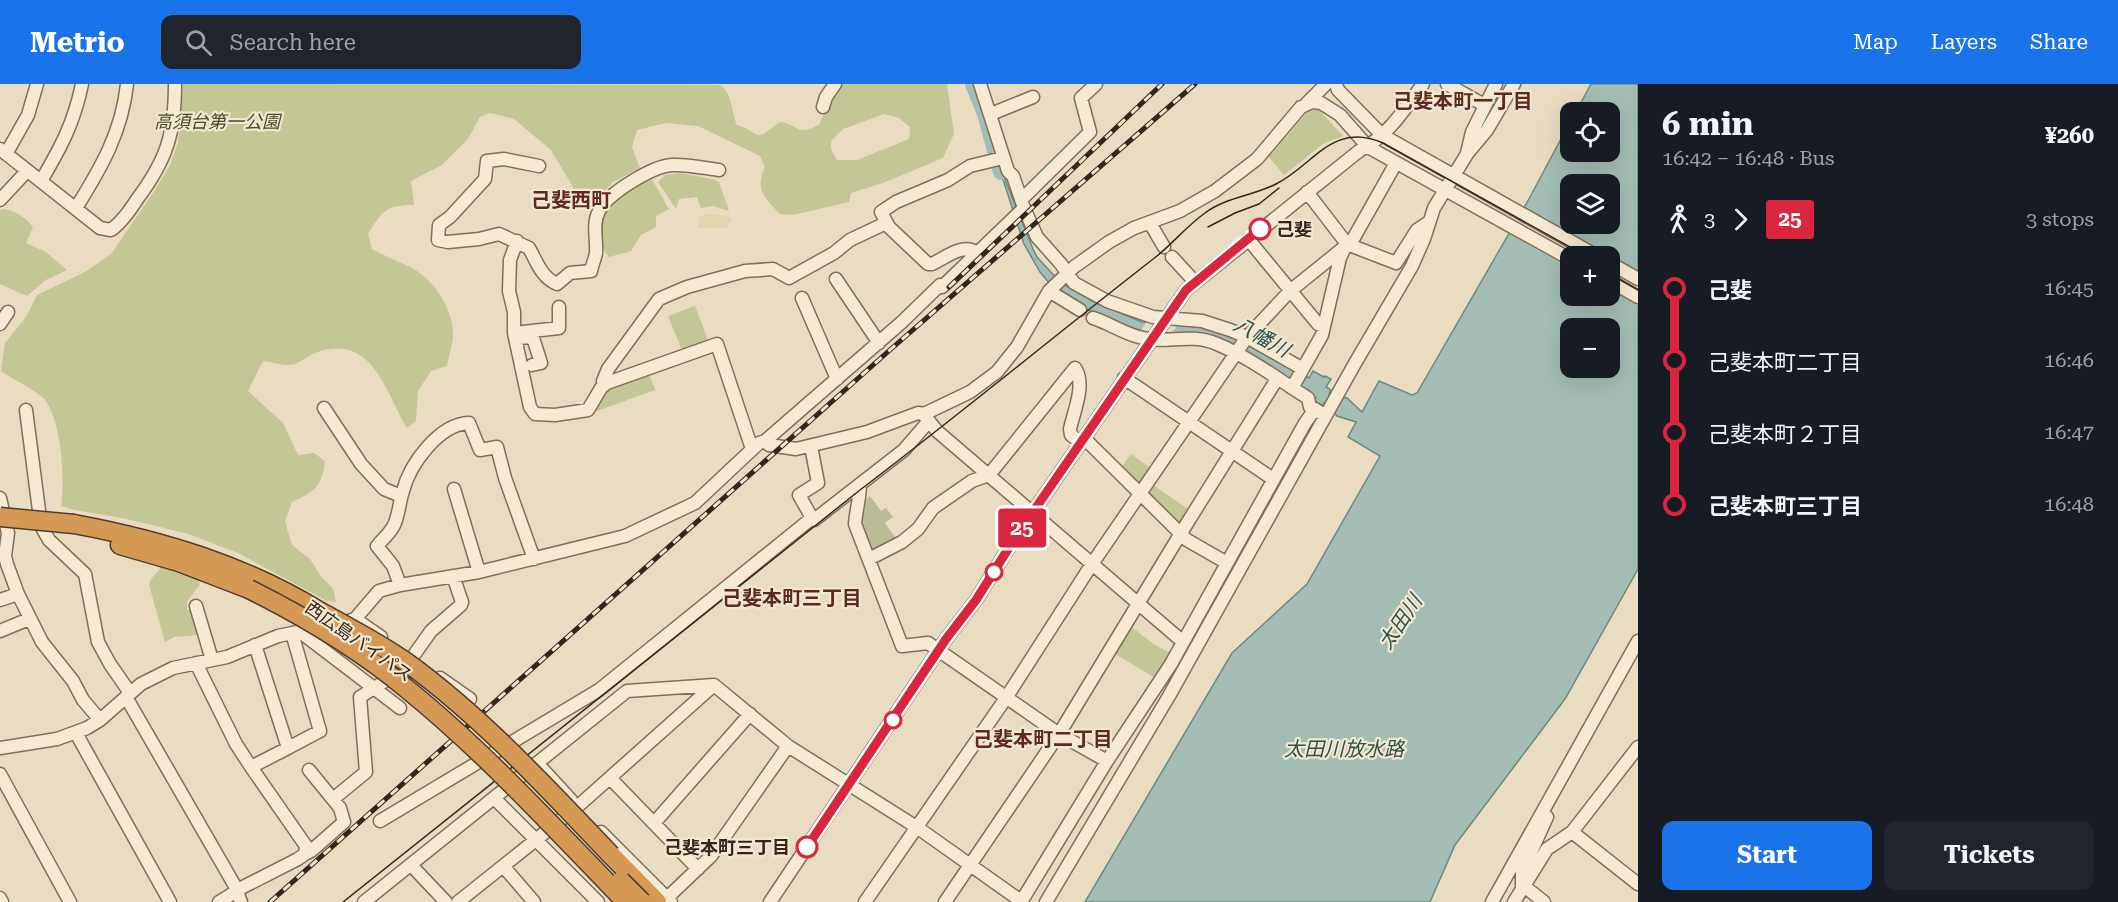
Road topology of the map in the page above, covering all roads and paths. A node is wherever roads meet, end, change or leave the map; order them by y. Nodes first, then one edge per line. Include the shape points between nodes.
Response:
1 (37, 84) edge
2 (82, 84) edge
3 (127, 84) edge
4 (175, 84) edge
5 (980, 84) edge
6 (1096, 84) edge
7 (1423, 84) edge
8 (1447, 84) edge
9 (1496, 84) edge
10 (1514, 84) edge
11 (829, 85) edge
12 (1333, 86) edge
13 (1033, 97) dead end
14 (1306, 104) junction
15 (1484, 105) junction
16 (823, 107) dead end
17 (991, 114) junction
18 (1382, 135) junction
19 (1368, 147) junction
20 (3, 152) edge
21 (1467, 154) junction
22 (998, 159) junction
23 (1396, 163) junction
24 (539, 166) dead end
25 (719, 170) dead end
26 (27, 171) junction
27 (1459, 178) junction
28 (41, 181) junction
29 (1307, 192) junction
30 (1451, 192) junction
31 (0, 200) edge
32 (76, 208) junction
33 (1020, 210) junction
34 (1429, 222) junction
35 (886, 223) junction
36 (1150, 223) junction
37 (1248, 239) junction
38 (517, 241) junction
39 (1347, 244) junction
40 (1579, 246) edge
41 (977, 253) junction
42 (1560, 253) edge
43 (1620, 269) edge
44 (836, 279) dead end
45 (1638, 279) edge
46 (1195, 282) junction
47 (1057, 283) junction
48 (1620, 287) edge
49 (1290, 291) junction
50 (1638, 297) edge
51 (802, 298) dead end
52 (559, 307) dead end
53 (1080, 310) dead end
54 (8, 312) dead end
55 (1092, 318) dead end
56 (1165, 320) junction
57 (0, 324) edge
58 (1324, 326) junction
59 (515, 336) junction
60 (1153, 337) junction
61 (1246, 338) junction
62 (879, 343) junction
63 (1237, 352) junction
64 (532, 365) dead end
65 (1302, 370) junction
66 (1125, 378) junction
67 (837, 379) junction
68 (1277, 379) junction
69 (603, 385) junction
70 (1293, 386) junction
71 (324, 408) dead end
72 (26, 410) dead end
73 (1323, 412) junction
74 (926, 418) junction
75 (1190, 423) junction
76 (1082, 440) junction
77 (765, 441) junction
78 (811, 446) junction
79 (752, 449) junction
80 (1231, 453) junction
81 (989, 474) junction
82 (1273, 479) junction
83 (860, 484) junction
84 (454, 489) dead end
85 (1142, 493) junction
86 (401, 496) junction
87 (0, 498) edge
88 (1032, 513) junction
89 (0, 518) edge
90 (812, 518) junction
91 (0, 530) edge
92 (73, 530) junction
93 (1180, 533) junction
94 (869, 559) junction
95 (534, 560) junction
96 (1227, 563) junction
97 (1092, 564) junction
98 (479, 572) junction
99 (453, 576) junction
100 (400, 585) junction
101 (18, 594) junction
102 (0, 600) edge
103 (1138, 603) junction
104 (196, 606) dead end
105 (319, 611) junction
106 (29, 619) junction
107 (355, 619) junction
108 (1211, 622) junction
109 (0, 631) edge
110 (295, 632) junction
111 (1182, 641) junction
112 (1638, 641) edge
113 (255, 645) junction
114 (940, 651) junction
115 (413, 658) junction
116 (212, 660) junction
117 (196, 663) junction
118 (385, 672) junction
119 (1183, 672) junction
120 (714, 686) junction
121 (374, 687) junction
122 (128, 695) junction
123 (1006, 698) junction
124 (470, 699) dead end
125 (400, 708) dead end
126 (750, 714) junction
127 (100, 720) junction
128 (76, 733) junction
129 (1059, 734) junction
130 (788, 746) junction
131 (1638, 747) edge
132 (0, 748) edge
133 (288, 748) junction
134 (1573, 755) junction
135 (1107, 761) junction
136 (537, 764) junction
137 (251, 767) junction
138 (309, 771) dead end
139 (0, 774) edge
140 (610, 778) junction
141 (850, 785) junction
142 (494, 798) junction
143 (333, 799) junction
144 (577, 807) junction
145 (380, 821) dead end
146 (655, 822) junction
147 (918, 828) junction
148 (1572, 832) junction
149 (537, 838) junction
150 (305, 854) junction
151 (411, 864) junction
152 (971, 865) junction
153 (503, 866) junction
154 (698, 869) junction
155 (1638, 884) edge
156 (1524, 886) junction
157 (239, 897) edge
158 (665, 901) edge
159 (70, 902) edge
160 (170, 902) edge
161 (219, 902) edge
162 (364, 902) edge
163 (446, 902) edge
164 (458, 902) edge
165 (534, 902) edge
166 (598, 902) edge
167 (612, 902) edge
168 (626, 902) edge
169 (642, 902) edge
170 (770, 902) edge
171 (865, 902) edge
172 (945, 902) edge
173 (1021, 902) edge
174 (1046, 902) edge
175 (1492, 902) edge
176 (1506, 902) edge
177 (1514, 902) edge
178 (1544, 902) edge

1 - 20 street via 28,115
2 - 28 street via 63,143
3 - 32 street via 120,123 101,169
4 - 32 street via 175,115 167,150 154,176 119,224 111,230 100,228
5 - 17 street
6 - 33 street via 1082,98 1090,132
7 - 18 street
8 - 15 street
9 - 15 street
10 - 21 street via 1487,130
11 - 16 street
12 - 14 street
12 - 18 street
13 - 17 street
14 - 19 street via 1318,102 1330,107
14 - 36 street via 1266,150 1236,176 1198,202
15 - 21 street
17 - 22 street
18 - 19 street
18 - 27 street
19 - 23 street
19 - 29 street
20 - 26 street
21 - 27 street
22 - 33 street via 1013,176
22 - 35 street via 970,166 896,202 881,212
23 - 30 street
23 - 39 street via 1352,242
24 - 38 street via 504,159 487,161 485,178 439,225 438,240 479,239 499,234
25 - 38 street via 666,166 621,189 598,213 591,271 570,273 557,284 537,266 529,248
26 - 28 street
26 - 31 street
27 - 30 street
27 - 40 street
28 - 32 street
29 - 37 street
29 - 39 street
30 - 34 street via 1434,208
30 - 42 street
33 - 41 street
33 - 47 street via 1061,264
34 - 39 street via 1417,230 1396,263
34 - 73 street via 1412,266 1339,392
35 - 41 street via 927,264 962,249
35 - 69 street via 789,278 772,269 751,270 687,287 659,299 608,369
36 - 46 street via 1168,252
36 - 47 street via 1109,242
37 - 46 street
37 - 49 street
38 - 59 street via 510,260 509,291
39 - 49 street
39 - 58 street
41 - 62 street
43 - 45 street
44 - 62 street
46 - 56 street
47 - 53 street
47 - 56 street via 1074,283 1107,301
47 - 74 street via 997,372
48 - 50 street
49 - 58 street
49 - 61 street
51 - 67 street
52 - 59 street via 559,328
54 - 57 street
55 - 60 street via 1139,337
56 - 60 street
56 - 61 street via 1209,323
58 - 65 street
59 - 64 street via 534,341 541,363
59 - 69 street via 530,407 535,414 588,410
60 - 63 street via 1191,338
60 - 66 street
61 - 63 street
61 - 65 street
62 - 67 street
63 - 68 street
63 - 75 street
65 - 70 street
66 - 75 street
66 - 76 street
67 - 77 street
68 - 70 street
68 - 80 street
69 - 79 street via 717,344
70 - 73 street via 1308,398 1311,407
71 - 86 street via 361,464 384,489
72 - 122 street via 41,526 49,540 85,574 98,642
73 - 82 street
73 - 108 street
74 - 78 street via 918,413 867,432
74 - 81 street
74 - 83 street via 904,450
75 - 80 street
75 - 85 street
76 - 81 street via 1071,435 1070,429 1079,386 1076,368
76 - 85 street
76 - 88 street
77 - 78 street via 796,449
77 - 79 street
78 - 90 street via 818,483 798,495
79 - 95 street via 695,503 625,536
80 - 82 street
80 - 93 street
81 - 88 street
81 - 94 street via 933,508 918,529 902,542
82 - 96 street
83 - 90 street
83 - 94 street via 855,524
84 - 98 street
85 - 93 street
85 - 97 street
86 - 95 street via 426,448 450,428 469,423 480,450 497,447
86 - 100 street via 394,526 378,546 393,566
87 - 101 street via 8,533 5,556
88 - 97 street
88 - 114 street
89 - 92 highway, 西広島バイパス, bridge
90 - 145 street via 599,690
91 - 92 highway, 西広島バイパス
92 - 105 highway, 西広島バイパス via 149,539 185,550 254,577
92 - 118 highway, 西広島バイパス, bridge via 179,562 249,589 310,620
93 - 96 street
93 - 103 street
94 - 114 street via 902,646 928,644
95 - 98 street
96 - 111 street
97 - 103 street
97 - 123 street
98 - 99 street
99 - 100 street
99 - 115 street via 462,604 431,631
100 - 107 street via 379,591
101 - 102 street
101 - 106 street
103 - 111 street
103 - 129 street
104 - 116 street
105 - 158 highway, bridge via 392,653 466,710 611,855
105 - 169 highway, 西広島バイパス, bridge via 380,653 450,710
106 - 109 street
106 - 127 street
107 - 110 street
107 - 115 street
108 - 111 street
108 - 119 street
110 - 113 street
110 - 121 street
110 - 133 street via 320,731
111 - 119 street
111 - 135 street
112 - 134 street
113 - 116 street
113 - 133 street
114 - 123 street
114 - 141 street
115 - 121 street via 404,669
115 - 124 street
116 - 117 street
117 - 122 street via 156,675
117 - 137 street
118 - 167 highway via 397,691 486,774
118 - 168 highway, 西広島バイパス, bridge via 481,755
119 - 174 street
120 - 126 street
120 - 136 street via 627,691
120 - 140 street
121 - 125 street
121 - 143 street via 360,697 365,773
122 - 127 street
122 - 157 street
123 - 129 street
123 - 147 street
126 - 130 street
126 - 146 street
127 - 128 street
128 - 132 street
128 - 160 street
129 - 135 street
129 - 152 street
130 - 141 street
130 - 154 street
131 - 148 street
133 - 137 street
134 - 156 street via 1522,872
134 - 175 street
135 - 173 street
136 - 142 street
136 - 144 street
137 - 150 street via 306,846
138 - 143 street
139 - 159 street
140 - 144 street
140 - 146 street
141 - 147 street
141 - 170 street
142 - 149 street
142 - 151 street
143 - 150 street via 344,822
144 - 149 street
144 - 158 street
146 - 154 street
147 - 152 street
147 - 171 street
148 - 155 street
148 - 156 street via 1550,845
149 - 153 street
149 - 166 street
150 - 157 street
151 - 162 street
151 - 163 street
152 - 172 street
152 - 173 street
153 - 164 street
153 - 165 street
154 - 158 street
156 - 176 street via 1512,892
156 - 177 street
156 - 178 street
157 - 161 street

